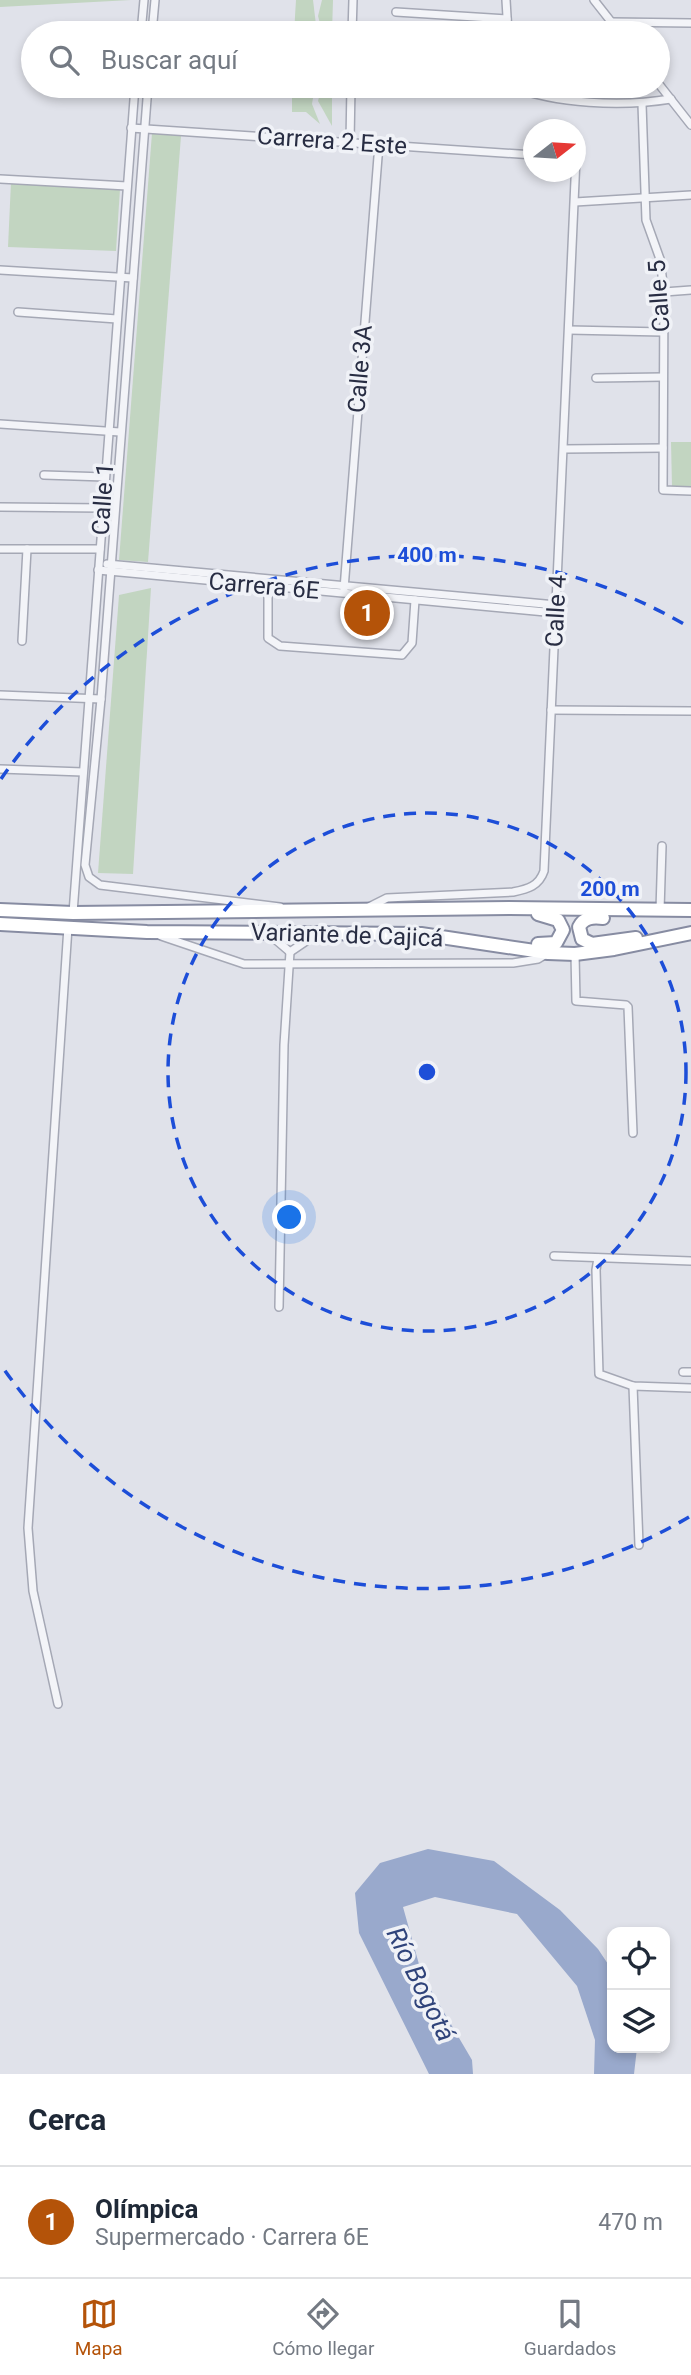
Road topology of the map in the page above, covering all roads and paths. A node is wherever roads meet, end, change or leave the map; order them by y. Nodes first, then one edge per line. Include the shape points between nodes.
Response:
1 (144, 0) edge
2 (155, 0) edge
3 (353, 0) edge
4 (506, 0) edge
5 (594, 0) edge
6 (396, 12) dead end
7 (507, 19) joint
8 (142, 21) edge
9 (153, 21) edge
10 (352, 21) edge
11 (610, 21) edge
12 (670, 23) edge
13 (691, 23) edge
14 (134, 98) edge
15 (147, 98) edge
16 (351, 98) edge
17 (573, 98) edge
18 (671, 99) joint
19 (642, 104) junction
20 (691, 125) edge
21 (131, 128) junction
22 (145, 128) junction
23 (350, 142) junction
24 (379, 144) junction
25 (523, 154) edge
26 (0, 179) edge
27 (576, 182) edge
28 (127, 186) junction
29 (691, 195) edge
30 (644, 199) junction
31 (575, 202) junction
32 (0, 270) edge
33 (120, 276) junction
34 (133, 278) junction
35 (691, 290) edge
36 (664, 292) junction
37 (18, 312) dead end
38 (117, 319) junction
39 (569, 330) junction
40 (663, 332) junction
41 (596, 377) dead end
42 (663, 377) junction
43 (0, 424) edge
44 (107, 431) junction
45 (120, 432) junction
46 (663, 448) junction
47 (564, 449) junction
48 (44, 475) dead end
49 (105, 477) junction
50 (691, 491) edge
51 (0, 507) edge
52 (103, 508) junction
53 (0, 549) edge
54 (27, 549) junction
55 (100, 549) junction
56 (98, 566) junction
57 (111, 568) junction
58 (268, 586) junction
59 (344, 589) junction
60 (415, 600) junction
61 (556, 609) junction
62 (22, 641) dead end
63 (0, 695) edge
64 (89, 698) junction
65 (101, 699) junction
66 (551, 710) junction
67 (691, 711) edge
68 (0, 769) edge
69 (83, 772) junction
70 (662, 846) dead end
71 (509, 908) junction
72 (289, 909) junction
73 (643, 909) junction
74 (0, 910) edge
75 (363, 910) junction
76 (660, 910) junction
77 (691, 910) edge
78 (73, 913) junction
79 (0, 924) edge
80 (68, 928) junction
81 (265, 930) junction
82 (146, 932) junction
83 (319, 932) junction
84 (691, 933) edge
85 (650, 942) junction
86 (506, 945) junction
87 (290, 952) junction
88 (548, 953) junction
89 (575, 954) junction
90 (289, 964) junction
91 (633, 1133) dead end
92 (554, 1256) dead end
93 (598, 1258) junction
94 (691, 1261) edge
95 (279, 1307) dead end
96 (633, 1386) junction
97 (691, 1388) edge
98 (639, 1545) dead end
99 (58, 1704) dead end

1 - 8 street
2 - 9 street
3 - 10 street
4 - 7 street
5 - 11 street
6 - 7 street
12 - 13 street
14 - 21 street, Calle 1
15 - 22 street, Calle 1
16 - 23 street
17 - 19 street
18 - 19 street
18 - 20 street
19 - 30 street, Calle 5
21 - 22 street, Carrera 2 Este
21 - 28 street, Calle 1
22 - 23 street, Carrera 2 Este
22 - 34 street, Calle 1
23 - 24 street, Carrera 2 Este
24 - 25 street, Carrera 2 Este
24 - 59 street, Calle 3A
26 - 28 street
27 - 31 street, Calle 4
28 - 33 street, Calle 1
29 - 30 street
30 - 31 street
30 - 36 street, Calle 5
31 - 39 street, Calle 4
32 - 33 street
33 - 34 street
33 - 38 street, Calle 1
34 - 45 street, Calle 1
35 - 36 street
36 - 40 street, Calle 5
37 - 38 street
38 - 44 street, Calle 1
39 - 40 street
39 - 47 street, Calle 4
40 - 42 street, Calle 5
41 - 42 street
42 - 46 street, Calle 5
43 - 44 street
44 - 45 street
44 - 49 street, Calle 1
45 - 57 street, Calle 1
46 - 47 street
46 - 50 street, Calle 5 via 663,490
47 - 61 street, Calle 4
48 - 49 street
49 - 52 street, Calle 1
51 - 52 street
52 - 55 street, Calle 1
53 - 54 street
54 - 55 street
54 - 62 street
55 - 56 street, Calle 1
56 - 57 street, Carrera 6E
56 - 64 street, Calle 1
57 - 58 street, Carrera 6E
57 - 59 street, Carrera 6E
57 - 65 street, Calle 1
58 - 59 street, Carrera 6E
58 - 60 street via 268,638 280,646 402,655 412,643
59 - 60 street, Carrera 6E
59 - 61 street, Carrera 6E
60 - 61 street, Carrera 6E
61 - 66 street, Calle 4
63 - 64 street
64 - 65 street
64 - 69 street, Calle 1
65 - 72 street, Calle 1 via 85,865 89,877 100,885
66 - 67 street
66 - 75 street, Calle 4 via 541,878 530,889 387,898
68 - 69 street
69 - 78 street, Calle 1
70 - 76 street
71 - 73 highway, Variante de Cajicá
71 - 75 highway, Variante de Cajicá
71 - 86 highway via 553,918 562,925 563,934 551,945
72 - 75 highway, Variante de Cajicá
72 - 78 highway, Variante de Cajicá
73 - 76 highway, Variante de Cajicá
73 - 85 highway via 630,918 586,919 579,934 592,944 633,937
74 - 78 highway, Variante de Cajicá
76 - 77 highway, Variante de Cajicá
79 - 80 highway, Variante de Cajicá
80 - 82 highway, Variante de Cajicá
80 - 99 street via 28,1528 33,1591
81 - 82 highway, Variante de Cajicá
81 - 83 highway, Variante de Cajicá
81 - 87 street
82 - 90 street via 244,964
83 - 86 highway, Variante de Cajicá via 422,934
83 - 87 street
84 - 85 highway, Variante de Cajicá
85 - 89 highway, Variante de Cajicá
86 - 88 highway, Variante de Cajicá
87 - 90 street
88 - 89 highway, Variante de Cajicá
88 - 90 street via 513,963
89 - 91 street via 576,1001 628,1007
90 - 95 street
92 - 93 street
93 - 94 street
93 - 96 street via 599,1374
96 - 97 street
96 - 98 street

